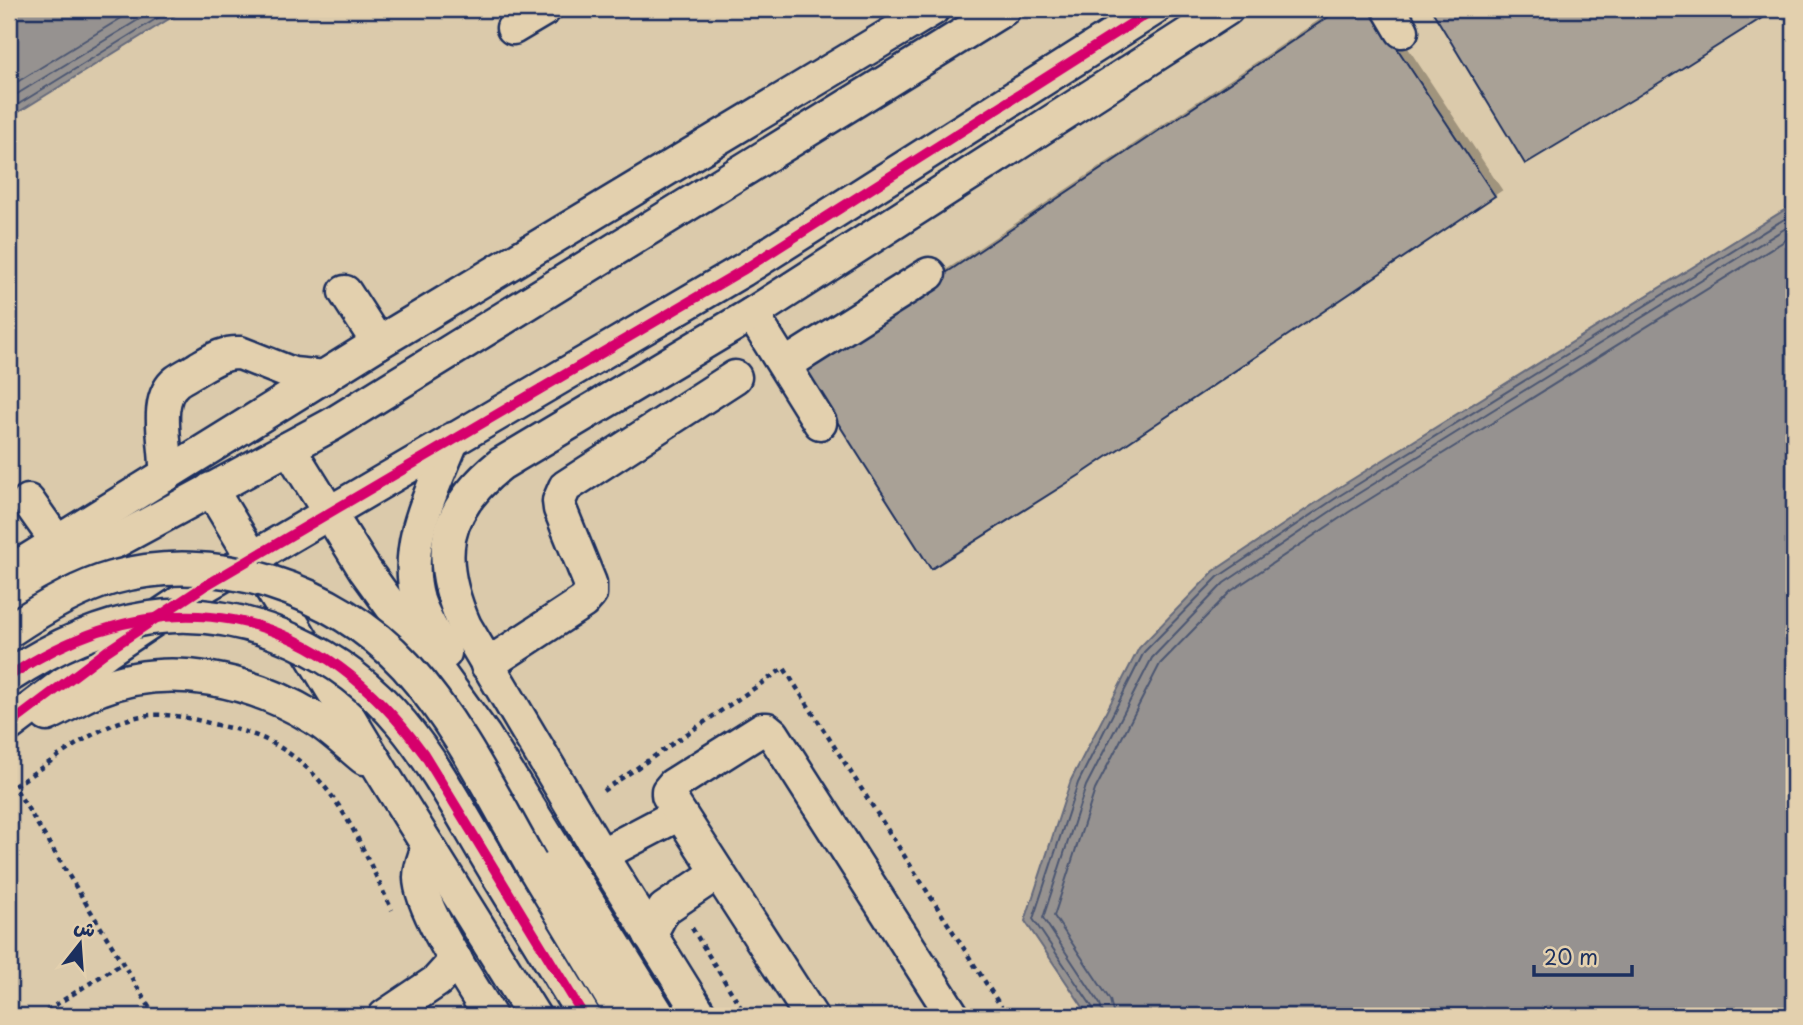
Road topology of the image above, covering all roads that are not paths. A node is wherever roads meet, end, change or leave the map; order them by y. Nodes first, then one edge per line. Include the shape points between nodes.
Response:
1 (545, 9) edge
2 (933, 9) edge
3 (1004, 9) edge
4 (1154, 9) edge
5 (1227, 9) edge
6 (513, 28) dead end
7 (929, 274) dead end
8 (345, 292) dead end
9 (752, 314) junction
10 (378, 343) junction
11 (785, 365) junction
12 (325, 377) junction
13 (735, 377) dead end
14 (820, 422) dead end
15 (453, 439) junction
16 (289, 448) junction
17 (166, 475) junction
18 (211, 489) junction
19 (28, 502) dead end
20 (330, 514) junction
21 (57, 542) junction
22 (253, 558) junction
23 (9, 572) edge
24 (9, 603) edge
25 (9, 631) edge
26 (487, 665) junction
27 (9, 676) edge
28 (9, 725) edge
29 (484, 735) junction
30 (385, 777) junction
31 (679, 814) junction
32 (428, 846) junction
33 (601, 855) junction
34 (717, 873) junction
35 (650, 935) junction
36 (456, 960) junction
37 (385, 1016) edge
38 (490, 1016) edge
39 (534, 1016) edge
40 (584, 1016) edge
41 (623, 1016) edge
42 (659, 1016) edge
43 (701, 1016) edge
44 (811, 1016) edge
45 (953, 1016) edge

1 - 6 street
2 - 10 street
3 - 16 street
4 - 15 street via 743,270
5 - 9 street
7 - 11 street
8 - 10 street
9 - 11 street
9 - 26 street via 501,464 479,482 452,529 447,577 464,626
10 - 12 street
11 - 14 street
12 - 17 street
12 - 17 street via 293,374 233,353 176,381 163,405
13 - 26 street via 565,486 560,509 590,583 590,594
15 - 20 street
15 - 29 street via 417,533 415,579 431,628 480,711
16 - 18 street
16 - 20 street
17 - 21 street
18 - 22 street
18 - 24 street
19 - 21 street
20 - 22 street
20 - 29 street
21 - 23 street
22 - 28 street via 154,618
22 - 30 street
25 - 41 street, bridge via 68,596 112,578 190,568 271,582 331,607 375,635 435,701
26 - 33 street
27 - 40 street, bridge via 81,637 143,618 174,615 201,615 256,626 319,653 377,698 424,754
28 - 30 street via 40,719 100,688 134,679 203,677 278,699 316,719
29 - 42 street
30 - 32 street
31 - 33 street
31 - 34 street
31 - 45 street via 668,795 670,787 758,731 771,731
32 - 36 street via 421,866 423,897
32 - 39 street
33 - 35 street
34 - 35 street via 664,909
34 - 44 street
35 - 43 street
36 - 37 street via 437,981
36 - 38 street

